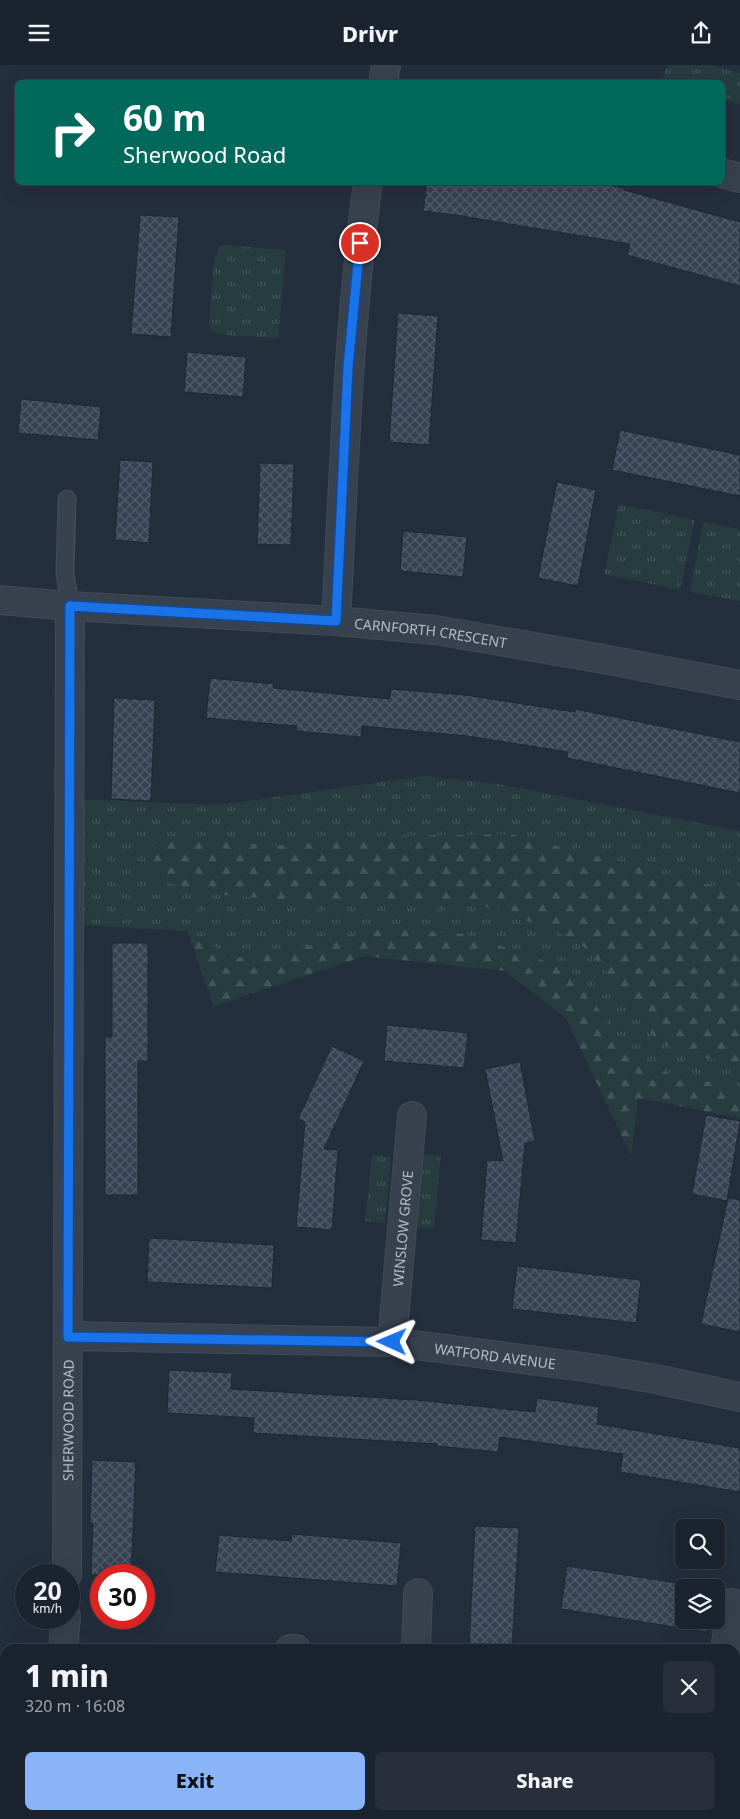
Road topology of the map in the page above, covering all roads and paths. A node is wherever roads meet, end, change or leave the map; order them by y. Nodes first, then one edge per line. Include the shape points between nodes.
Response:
1 (386, 65) edge
2 (384, 80) edge
3 (725, 174) edge
4 (740, 178) edge
5 (368, 185) edge
6 (67, 499) dead end
7 (0, 600) edge
8 (70, 606) junction
9 (336, 621) junction
10 (740, 685) edge
11 (412, 1116) dead end
12 (68, 1337) junction
13 (392, 1342) junction
14 (740, 1397) edge
15 (68, 1564) edge
16 (418, 1593) dead end
17 (732, 1603) dead end
18 (65, 1629) edge
19 (63, 1644) edge
20 (416, 1644) edge
21 (726, 1644) edge

1 - 2 street
3 - 4 street
5 - 9 street via 348,367
6 - 8 lane via 65,573
7 - 8 street, CARNFORTH CRESCENT
8 - 9 street, CARNFORTH CRESCENT
8 - 12 street, SHERWOOD ROAD
9 - 10 street, CARNFORTH CRESCENT via 435,630
11 - 13 street, WINSLOW GROVE
12 - 13 street, WATFORD AVENUE
12 - 15 street, SHERWOOD ROAD
13 - 14 street, WATFORD AVENUE via 591,1368
16 - 20 street
17 - 21 street
18 - 19 street

